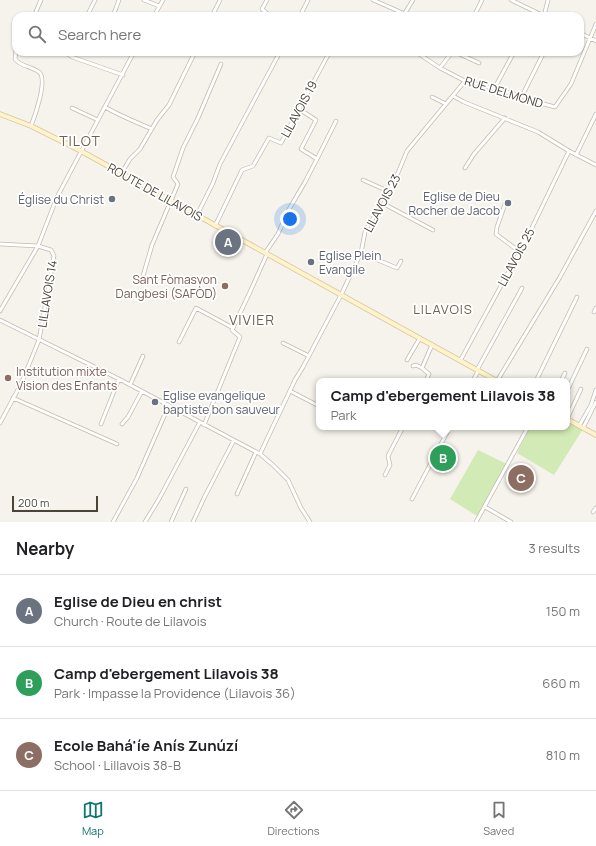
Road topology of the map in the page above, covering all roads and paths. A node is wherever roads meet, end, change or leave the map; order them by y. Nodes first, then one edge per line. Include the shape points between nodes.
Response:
1 (40, 0) edge
2 (95, 0) edge
3 (119, 0) edge
4 (144, 0) edge
5 (163, 0) edge
6 (220, 0) edge
7 (267, 0) edge
8 (308, 0) edge
9 (374, 0) edge
10 (413, 0) edge
11 (482, 0) edge
12 (511, 0) edge
13 (548, 0) edge
14 (159, 6) junction
15 (36, 12) edge
16 (89, 12) edge
17 (114, 12) edge
18 (156, 12) edge
19 (214, 12) edge
20 (265, 12) edge
21 (302, 12) edge
22 (398, 12) edge
23 (406, 12) edge
24 (476, 12) edge
25 (536, 12) edge
26 (545, 12) edge
27 (596, 24) edge
28 (584, 35) edge
29 (590, 38) junction
30 (596, 41) edge
31 (584, 53) edge
32 (15, 56) edge
33 (71, 56) edge
34 (132, 56) edge
35 (193, 56) edge
36 (278, 56) edge
37 (327, 56) edge
38 (422, 56) edge
39 (449, 56) edge
40 (464, 56) edge
41 (512, 56) edge
42 (542, 56) edge
43 (583, 56) edge
44 (479, 63) dead end
45 (221, 64) dead end
46 (440, 68) junction
47 (123, 75) junction
48 (465, 81) junction
49 (494, 89) junction
50 (453, 96) junction
51 (522, 96) junction
52 (432, 97) dead end
53 (446, 104) junction
54 (105, 107) junction
55 (72, 108) dead end
56 (299, 110) junction
57 (0, 114) edge
58 (596, 114) edge
59 (505, 118) junction
60 (98, 120) junction
61 (336, 121) dead end
62 (31, 126) junction
63 (152, 129) junction
64 (81, 151) junction
65 (569, 151) junction
66 (576, 155) junction
67 (317, 158) junction
68 (596, 165) edge
69 (465, 168) dead end
70 (122, 174) junction
71 (363, 180) dead end
72 (390, 192) junction
73 (170, 200) junction
74 (384, 204) junction
75 (505, 204) dead end
76 (596, 211) edge
77 (197, 215) junction
78 (215, 226) junction
79 (434, 230) dead end
80 (0, 244) edge
81 (38, 246) junction
82 (520, 252) junction
83 (266, 253) junction
84 (361, 253) junction
85 (401, 261) dead end
86 (143, 276) dead end
87 (522, 288) dead end
88 (341, 295) junction
89 (577, 297) dead end
90 (596, 308) edge
91 (0, 311) edge
92 (594, 312) dead end
93 (0, 320) edge
94 (233, 328) junction
95 (420, 338) junction
96 (40, 340) junction
97 (179, 342) dead end
98 (283, 343) dead end
99 (432, 345) junction
100 (587, 349) dead end
101 (143, 356) dead end
102 (309, 356) junction
103 (407, 360) dead end
104 (460, 361) junction
105 (413, 366) dead end
106 (422, 368) junction
107 (478, 370) junction
108 (565, 373) dead end
109 (427, 378) edge
110 (474, 378) edge
111 (492, 378) edge
112 (499, 378) edge
113 (537, 378) edge
114 (562, 378) edge
115 (119, 379) junction
116 (570, 384) edge
117 (130, 385) junction
118 (581, 389) dead end
119 (596, 390) edge
120 (142, 391) junction
121 (290, 391) junction
122 (13, 398) junction
123 (596, 402) edge
124 (316, 404) edge
125 (169, 405) junction
126 (570, 413) edge
127 (570, 421) edge
128 (200, 422) junction
129 (0, 423) edge
130 (101, 424) dead end
131 (122, 424) dead end
132 (204, 425) junction
133 (581, 427) junction
134 (401, 430) edge
135 (448, 430) edge
136 (526, 430) edge
137 (596, 435) edge
138 (234, 440) junction
139 (117, 444) dead end
140 (256, 452) junction
141 (260, 454) junction
142 (385, 475) dead end
143 (186, 489) dead end
144 (237, 494) dead end
145 (412, 499) dead end
146 (485, 506) junction
147 (596, 508) edge
148 (593, 512) dead end
149 (113, 522) edge
150 (145, 522) edge
151 (170, 522) edge
152 (193, 522) edge
153 (310, 522) edge
154 (476, 522) edge
155 (511, 522) edge

1 - 15 street
2 - 16 street
3 - 17 street
4 - 14 street
5 - 14 street
6 - 19 street
7 - 20 street via 262,9
8 - 21 street
9 - 22 street
10 - 23 street
11 - 24 street
12 - 25 street
13 - 26 street
14 - 18 street
27 - 29 street, RUE DELMOND
28 - 29 street
29 - 30 street
29 - 31 street, RUE DELMOND
32 - 62 street via 18,63 43,76 40,99
33 - 47 street
34 - 47 street, LILLAVOIS 14
35 - 63 street via 170,105
36 - 77 street via 220,164
37 - 56 street, LILAVOIS 19
38 - 46 street, RUE DELMOND
39 - 46 street
40 - 44 street
41 - 49 street
42 - 51 street
43 - 51 street, RUE DELMOND via 571,84 555,107
45 - 73 street via 183,148 173,177 178,184
46 - 48 street, RUE DELMOND
47 - 54 street, LILLAVOIS 14
48 - 49 street, RUE DELMOND
48 - 50 street, LILAVOIS 23
49 - 51 street, RUE DELMOND
50 - 53 street, LILAVOIS 23
50 - 59 street
52 - 53 street
53 - 72 street, LILAVOIS 23 via 407,152
54 - 60 street, LILLAVOIS 14
54 - 63 street
55 - 60 street
56 - 67 street via 316,120 301,149
56 - 78 street, LILAVOIS 19 via 281,143 269,138 253,166 242,170
57 - 62 main road, ROUTE DE LILAVOIS
58 - 66 street
59 - 65 street via 538,132
59 - 69 street
60 - 64 street, LILLAVOIS 14
61 - 67 street
62 - 64 main road, ROUTE DE LILAVOIS
63 - 70 street via 140,149 130,158
64 - 70 main road, ROUTE DE LILAVOIS
64 - 81 street, LILLAVOIS 14 via 52,207
65 - 66 street
65 - 82 street, LILAVOIS 25
66 - 68 street
67 - 83 street
70 - 73 main road, ROUTE DE LILAVOIS
71 - 72 street
72 - 74 street, LILAVOIS 23
73 - 77 main road, ROUTE DE LILAVOIS
73 - 86 street
74 - 79 street
74 - 84 street, LILAVOIS 23 via 365,232
75 - 82 street via 496,227 496,234
76 - 112 street via 560,277
77 - 78 main road, ROUTE DE LILAVOIS
78 - 83 main road, ROUTE DE LILAVOIS
80 - 81 street
81 - 91 street
81 - 96 street, LILLAVOIS 14 via 51,250 54,256
82 - 104 street, LILAVOIS 25
83 - 88 main road, ROUTE DE LILAVOIS
83 - 94 street
84 - 85 street via 396,268
84 - 88 street, LILAVOIS 23
87 - 107 street
88 - 95 main road, ROUTE DE LILAVOIS
88 - 102 street, LILAVOIS 23
89 - 113 street
90 - 92 street
93 - 96 street
94 - 97 street via 196,308
94 - 132 street via 232,330 240,337
95 - 99 main road, ROUTE DE LILAVOIS
95 - 103 street
96 - 115 street
96 - 122 street, LILLAVOIS 14
98 - 102 street
99 - 104 main road, ROUTE DE LILAVOIS
99 - 106 street
100 - 116 street
101 - 117 street
102 - 121 street, LILAVOIS 23
104 - 107 main road, ROUTE DE LILAVOIS
105 - 106 street
106 - 109 street via 429,374
107 - 110 street
107 - 111 main road, ROUTE DE LILAVOIS
108 - 114 street
115 - 117 street
115 - 130 street
117 - 120 street
118 - 126 street
119 - 133 street
120 - 125 street
120 - 131 street
121 - 124 street
121 - 141 street, LILAVOIS 23
122 - 129 street, LILLAVOIS 14
122 - 139 street
123 - 133 street
125 - 128 street
125 - 149 street via 137,478
127 - 133 main road
128 - 132 street
128 - 150 street
132 - 138 street
133 - 137 main road
134 - 142 street via 388,456 390,465
135 - 145 street
136 - 146 street
138 - 140 street
138 - 152 street
140 - 141 street
140 - 144 street
141 - 153 street via 288,480 300,508
143 - 151 street
146 - 154 street
146 - 155 street
147 - 148 street

